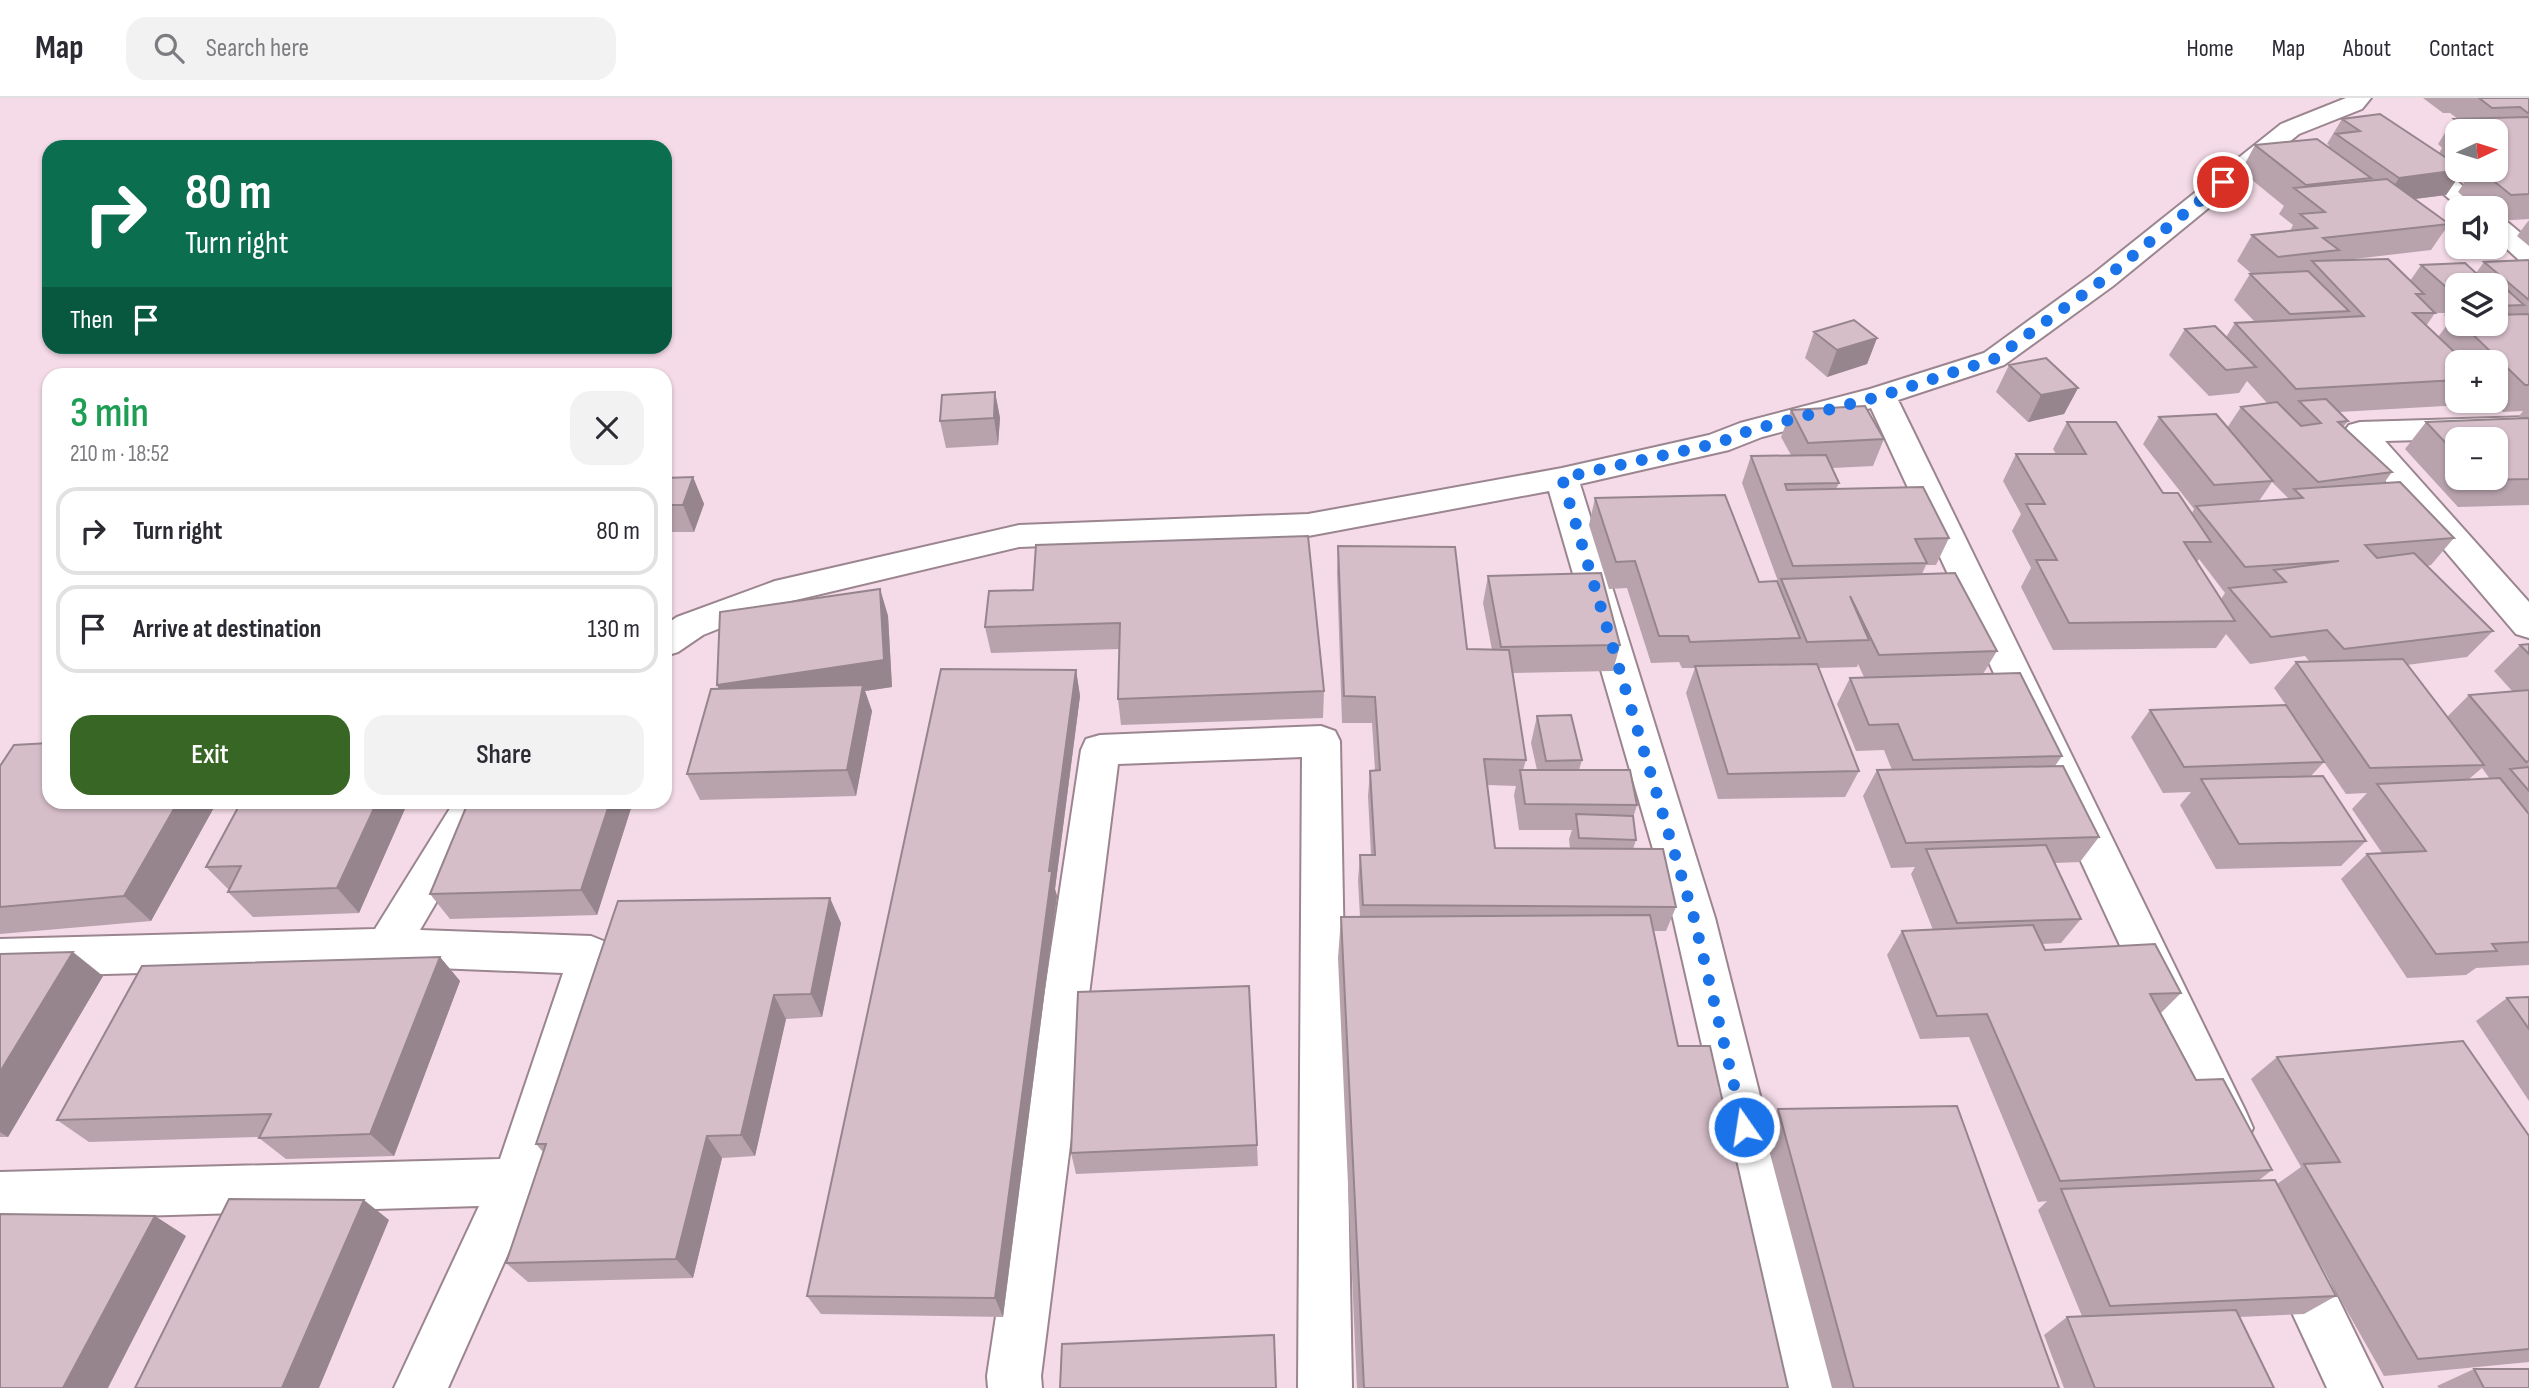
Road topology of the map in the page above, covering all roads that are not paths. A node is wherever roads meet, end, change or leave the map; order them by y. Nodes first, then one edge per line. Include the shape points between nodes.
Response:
1 (2362, 108) edge
2 (2395, 139) edge
3 (2461, 196) edge
4 (2508, 236) edge
5 (2529, 254) edge
6 (1881, 396) junction
7 (2529, 427) edge
8 (1562, 478) junction
9 (2529, 625) edge
10 (672, 638) edge
11 (471, 809) edge
12 (387, 947) junction
13 (0, 958) edge
14 (2244, 1158) edge
15 (516, 1182) junction
16 (0, 1196) edge
17 (2279, 1233) edge
18 (421, 1388) edge
19 (1015, 1388) edge
20 (1325, 1388) edge
21 (1807, 1388) edge
22 (2355, 1388) edge

1 - 6 street via 2290,129 2103,280 1994,359
2 - 3 street
4 - 5 street
6 - 8 street via 1718,443
6 - 14 street
7 - 9 street via 2360,432
8 - 10 street via 1308,525 1019,536 775,593 690,626
8 - 21 street via 1694,918
11 - 12 street
12 - 13 street
12 - 15 street via 590,955
15 - 16 street
15 - 18 street
17 - 22 street
19 - 20 street via 1100,750 1321,741

